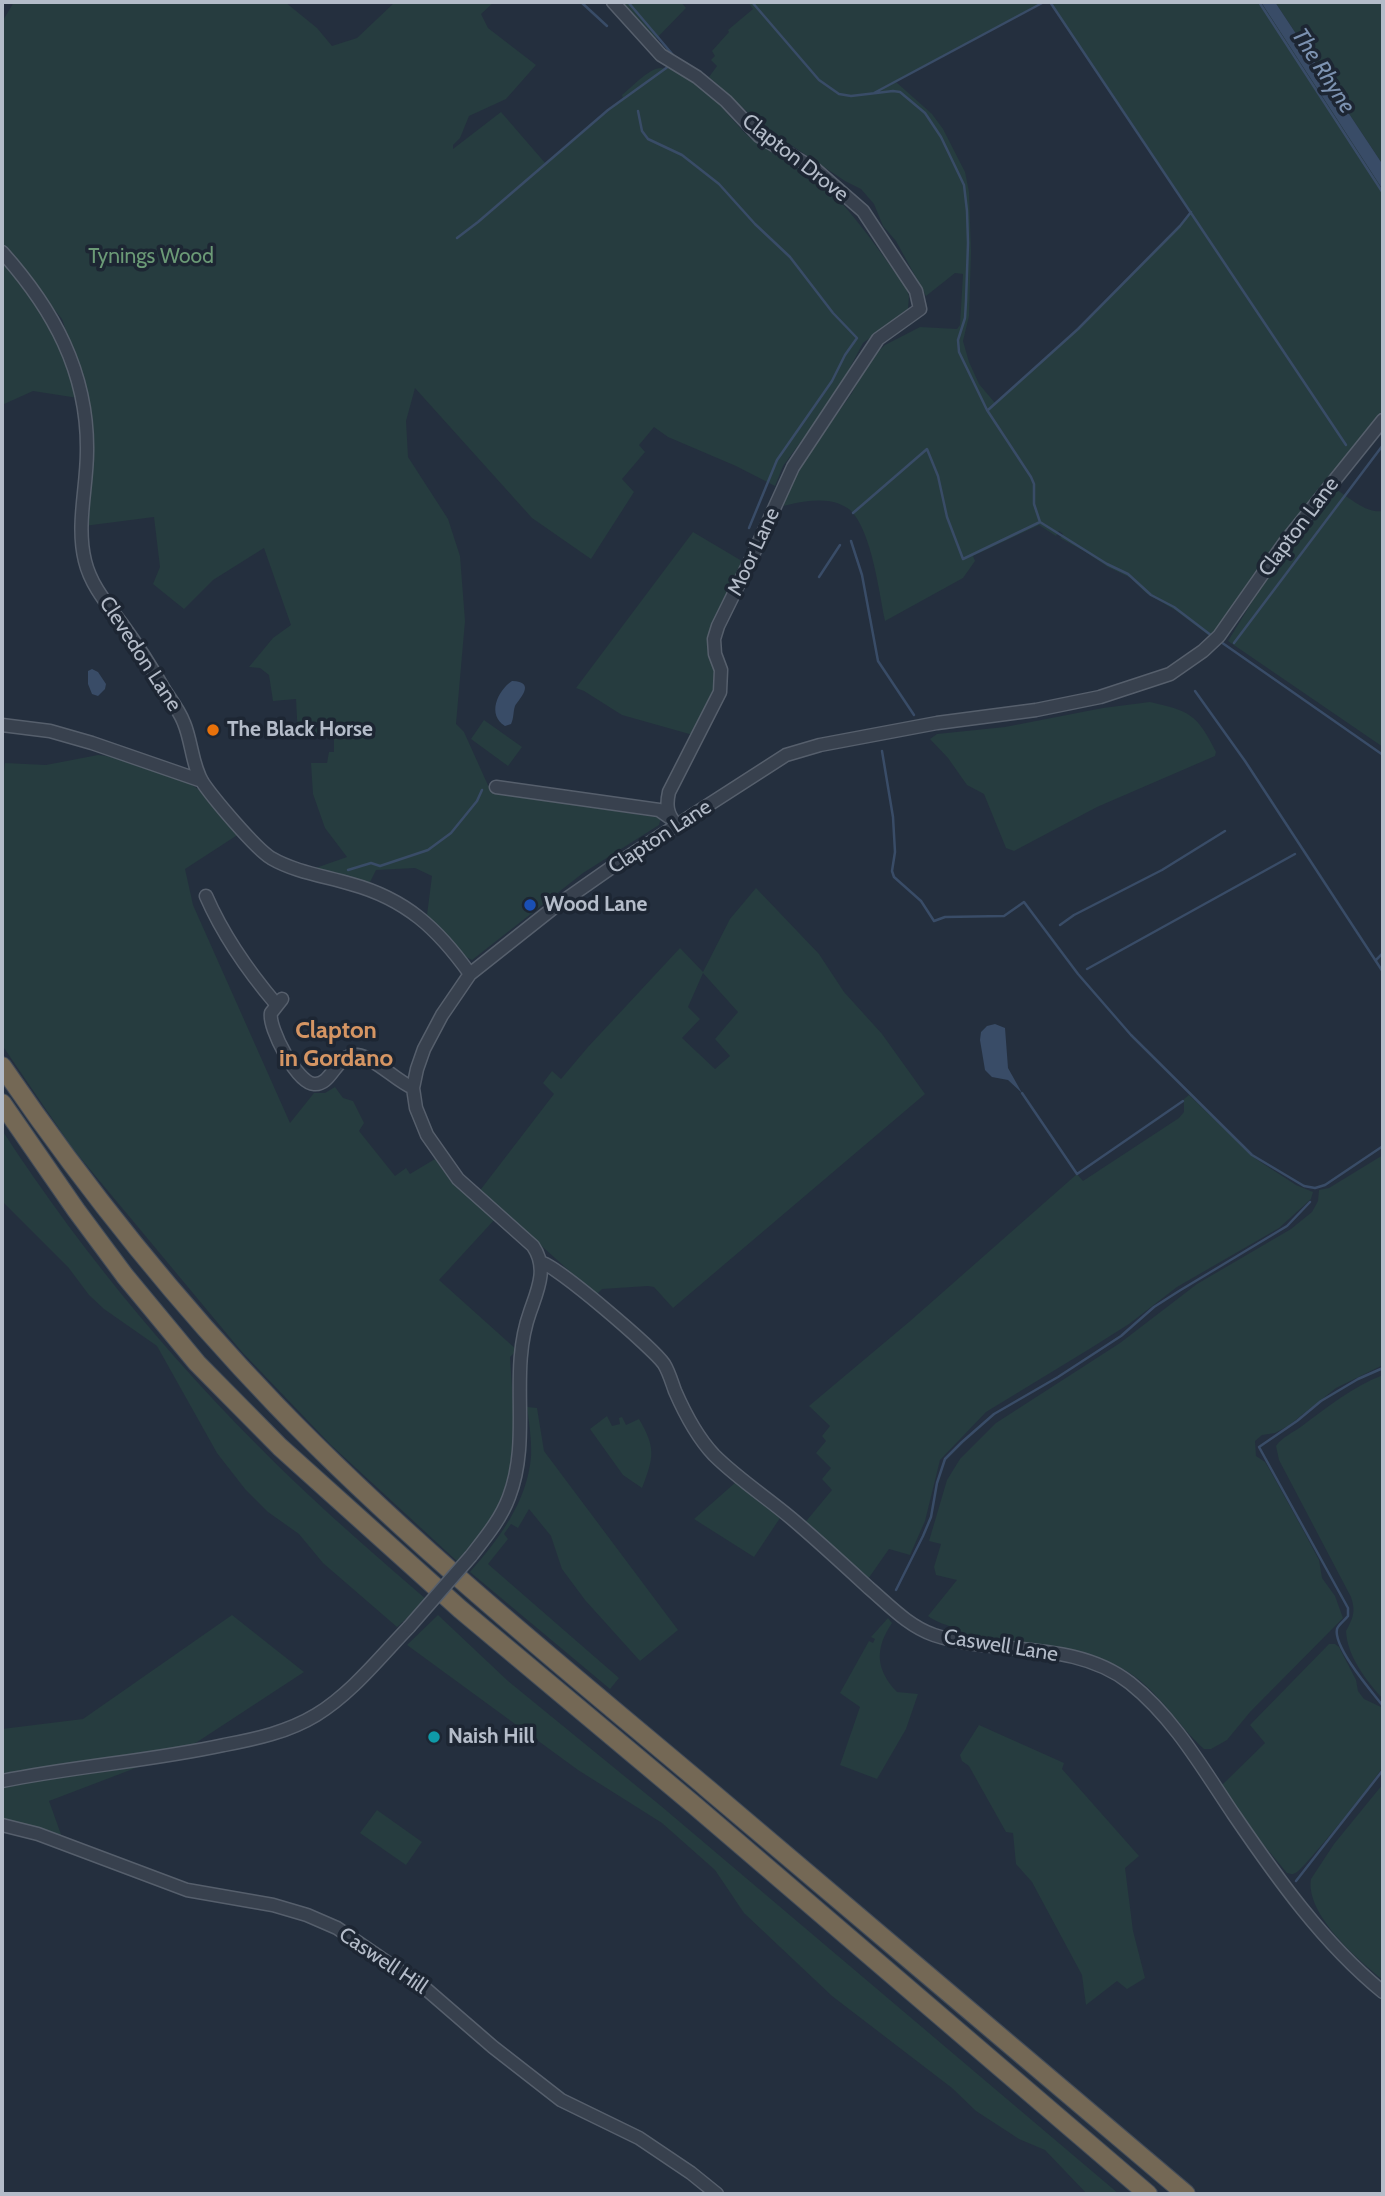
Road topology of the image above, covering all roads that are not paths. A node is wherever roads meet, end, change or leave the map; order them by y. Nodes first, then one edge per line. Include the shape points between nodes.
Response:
1 (613, 2) edge
2 (2, 252) edge
3 (920, 309) joint
4 (1383, 420) edge
5 (2, 725) edge
6 (202, 781) junction
7 (496, 787) dead end
8 (673, 821) junction
9 (206, 896) dead end
10 (470, 974) junction
11 (2, 1066) edge
12 (413, 1088) junction
13 (2, 1103) edge
14 (540, 1262) junction
15 (2, 1781) edge
16 (2, 1825) edge
17 (1383, 1992) edge
18 (717, 2194) edge
19 (1148, 2194) edge
20 (1186, 2194) edge

1 - 3 street, Clapton Drove via 662,55 726,101 759,136 817,170 863,211 916,291
2 - 6 street, Clevedon Lane via 54,321 76,373 87,434 80,530 86,565 100,595 145,655 184,722
3 - 8 street, Moor Lane via 878,339 793,467 718,626 714,639 720,692 669,792 666,802
4 - 8 street, Clapton Lane via 1285,542 1219,636 1170,674 1100,697 937,723 786,755
5 - 6 street via 50,731
6 - 10 street, Clevedon Lane via 269,857 406,907 425,921
7 - 8 street via 659,810
8 - 10 street, Clapton Lane
9 - 12 street via 250,971 279,1001 271,1013 271,1026 294,1068 309,1083 320,1083 343,1060 358,1055
10 - 12 street, Clapton Lane via 432,1032
11 - 20 highway via 94,1196 158,1273 336,1466 506,1617
12 - 14 street, Clapton Lane via 419,1119 449,1167 472,1194 533,1246
13 - 19 highway via 125,1276 197,1363 280,1447 460,1609
14 - 15 street, bridge via 541,1280 522,1345 518,1390 522,1430 509,1499 471,1556 342,1696 315,1716 256,1739
14 - 17 street, Caswell Lane via 568,1279 647,1345 665,1365 694,1430 715,1455 905,1620 933,1634 966,1642 1077,1658 1114,1673 1135,1688 1188,1746 1300,1905
16 - 18 street, Caswell Hill via 187,1890 273,1905 337,1928 426,1989 561,2100 639,2137

